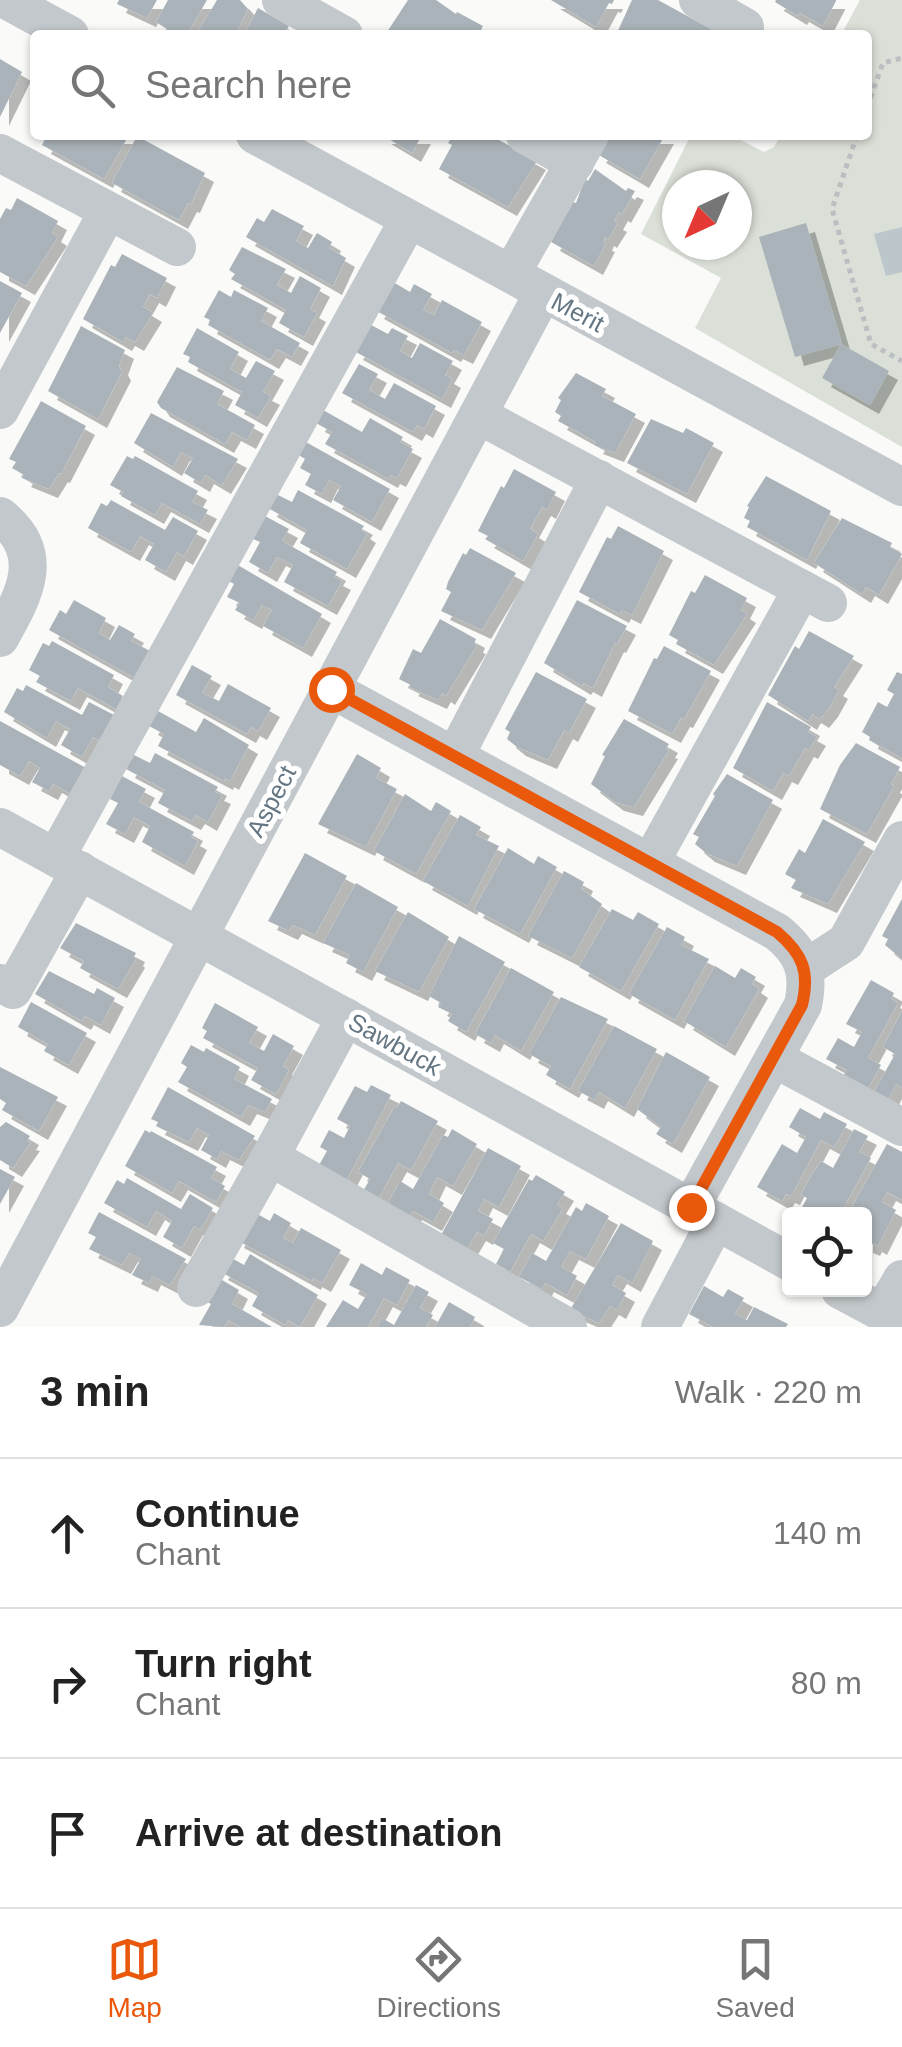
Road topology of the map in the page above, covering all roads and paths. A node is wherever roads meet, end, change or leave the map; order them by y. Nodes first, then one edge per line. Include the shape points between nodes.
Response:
1 (6, 0) edge
2 (280, 0) edge
3 (698, 0) edge
4 (748, 21) edge
5 (343, 25) edge
6 (61, 30) edge
7 (902, 58) edge
8 (872, 92) edge
9 (272, 140) edge
10 (545, 140) edge
11 (855, 140) edge
12 (582, 149) edge
13 (0, 153) edge
14 (108, 210) junction
15 (409, 220) junction
16 (177, 247) dead end
17 (511, 274) junction
18 (543, 294) junction
19 (902, 361) edge
20 (0, 410) edge
21 (478, 415) junction
22 (599, 479) junction
23 (902, 487) edge
24 (0, 516) edge
25 (0, 638) edge
26 (331, 689) junction
27 (456, 756) junction
28 (0, 827) edge
29 (902, 840) edge
30 (650, 863) junction
31 (68, 864) junction
32 (199, 936) junction
33 (806, 968) junction
34 (4, 996) edge
35 (346, 1017) junction
36 (775, 1059) junction
37 (902, 1126) edge
38 (270, 1157) junction
39 (703, 1214) junction
40 (782, 1258) edge
41 (902, 1278) edge
42 (196, 1288) dead end
43 (853, 1297) edge
44 (0, 1308) edge
45 (892, 1318) edge
46 (568, 1327) edge
47 (660, 1327) edge

1 - 6 street
2 - 5 street
3 - 4 street
7 - 8 path via 882,63
9 - 15 street, Merit
10 - 12 street
11 - 19 path via 832,209 871,344
12 - 17 street
13 - 14 street
14 - 16 street
14 - 20 street
15 - 17 street, Merit
15 - 31 street
17 - 18 street, Merit
18 - 21 street, Aspect
18 - 23 street, Merit
21 - 22 street
21 - 26 street, Aspect
22 - 27 street
22 - 30 street via 815,596
24 - 25 street via 24,543 30,572
26 - 27 street
26 - 32 street, Aspect
27 - 30 street
28 - 31 street, Sawbuck
29 - 33 street via 846,942
30 - 33 street via 777,932
31 - 32 street, Sawbuck
31 - 34 street
32 - 35 street, Sawbuck
32 - 44 street, Aspect
33 - 36 street via 802,1005
35 - 38 street
35 - 39 street, Sawbuck
36 - 37 street
36 - 39 street
38 - 42 street
38 - 46 street
39 - 40 street, Sawbuck
39 - 47 street
41 - 45 street
43 - 45 street

